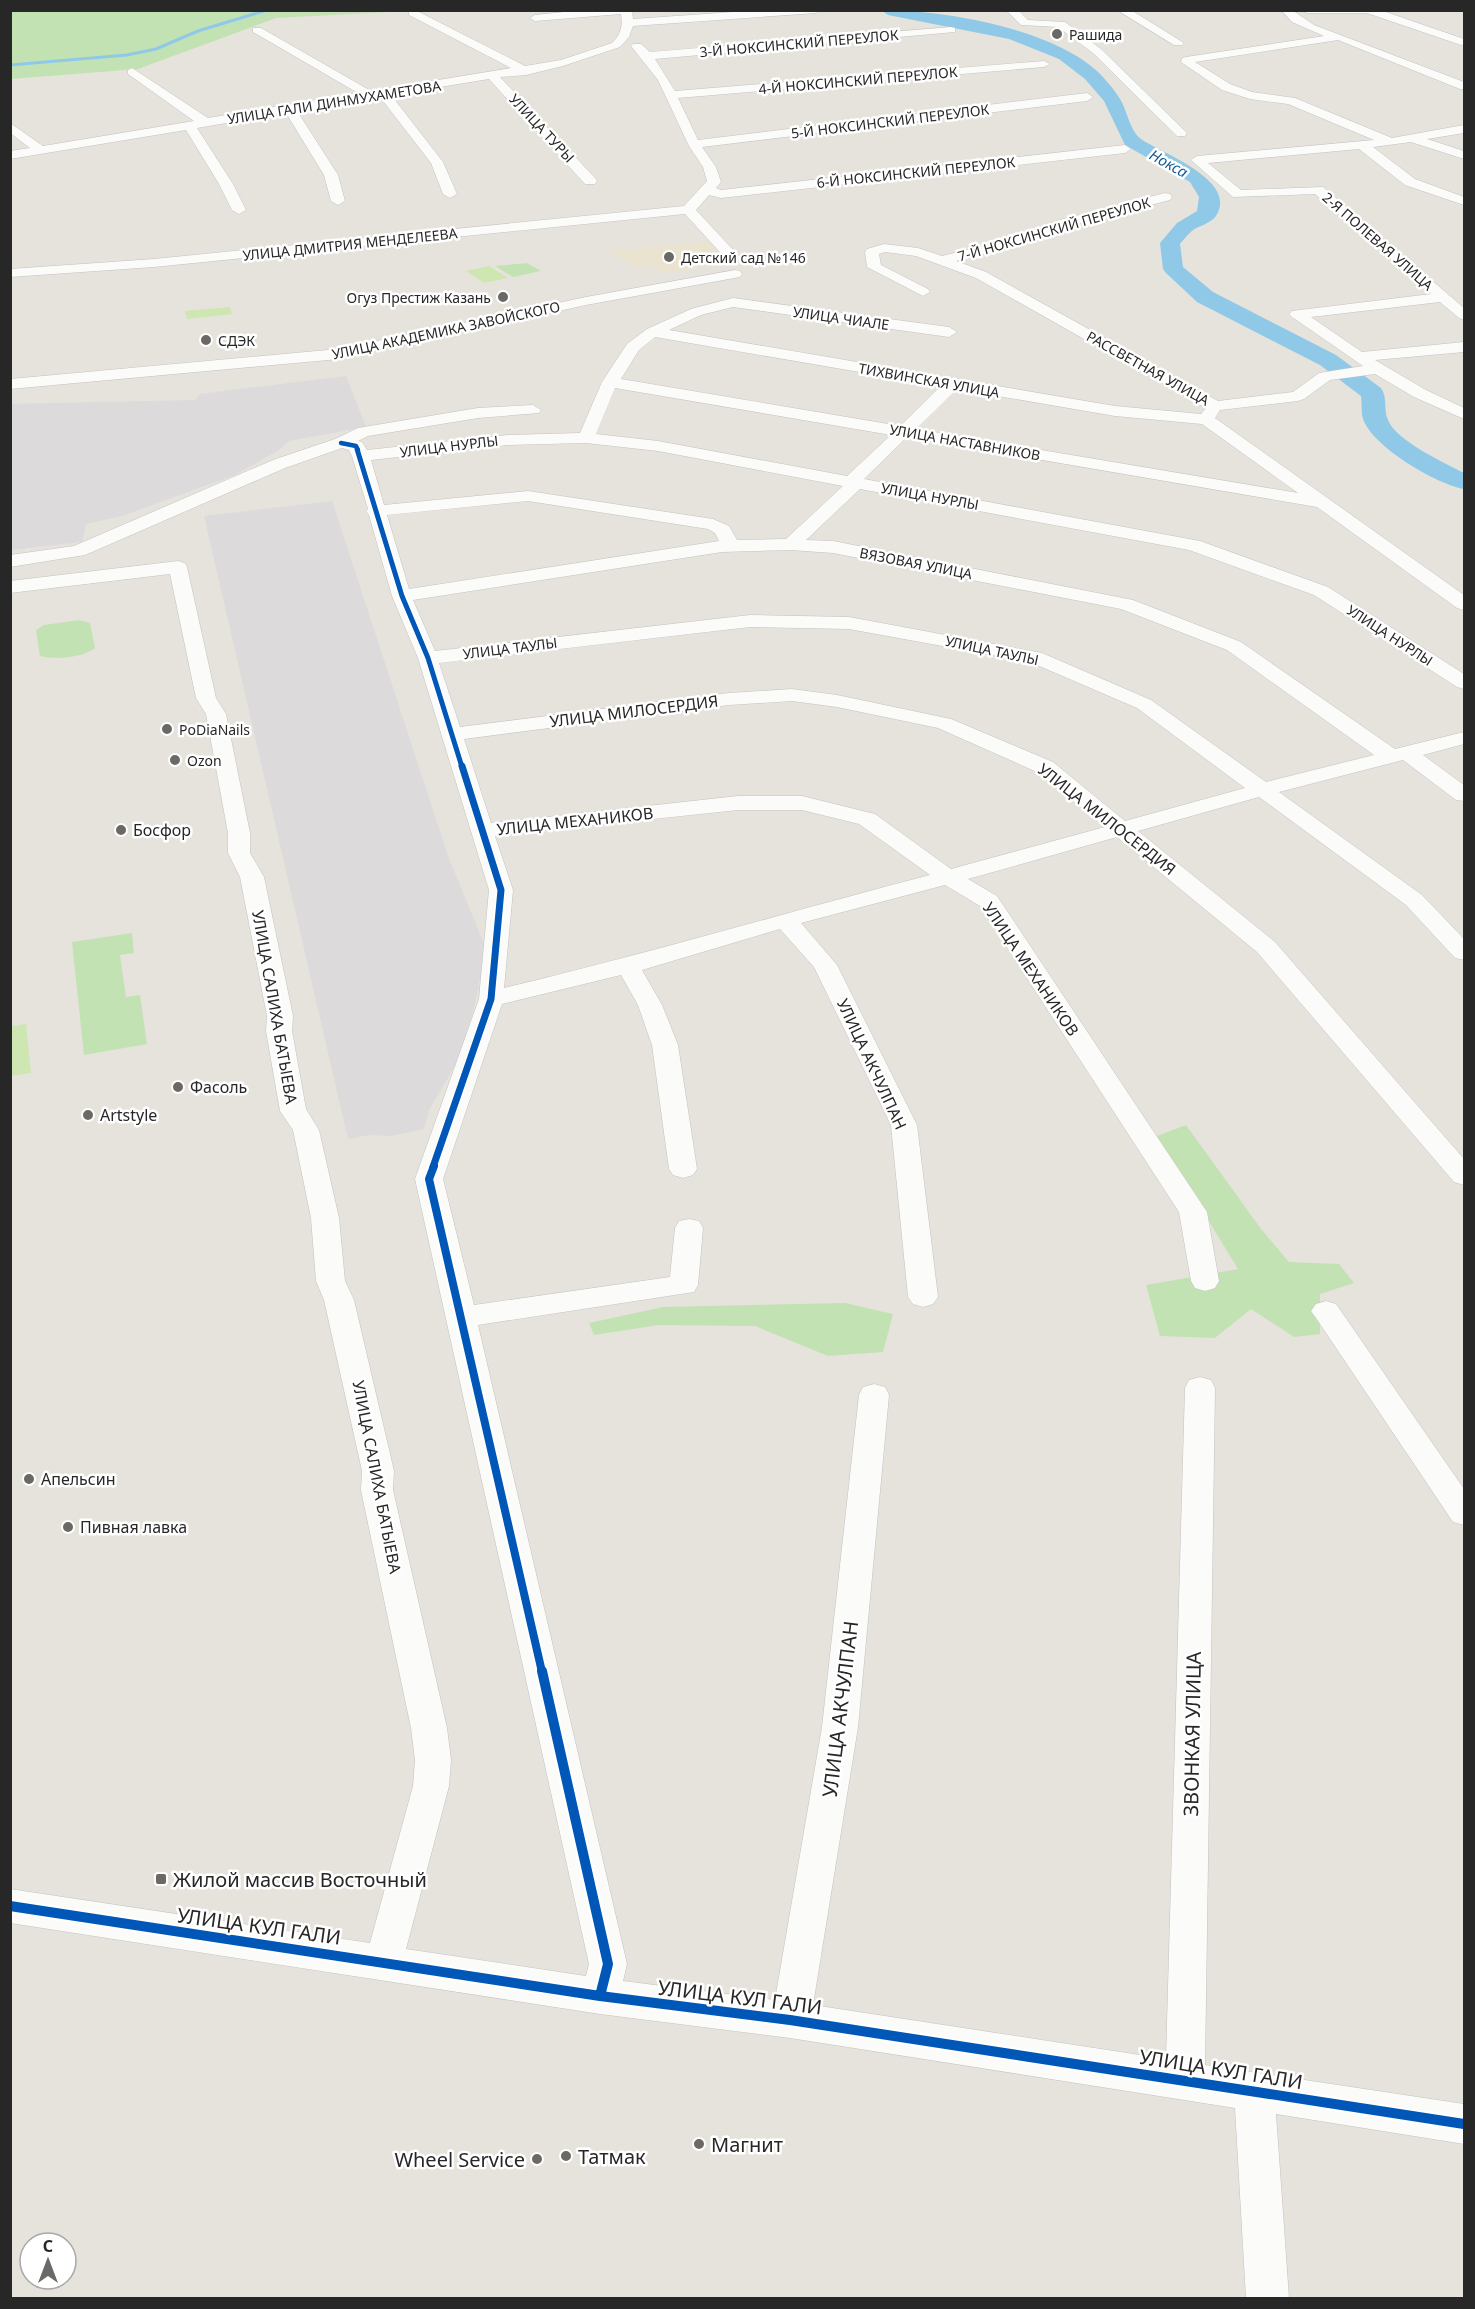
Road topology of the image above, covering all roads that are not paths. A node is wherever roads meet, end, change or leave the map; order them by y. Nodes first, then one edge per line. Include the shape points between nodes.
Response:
1 (816, 10) edge
2 (1011, 10) edge
3 (1122, 10) edge
4 (1286, 10) edge
5 (1307, 10) edge
6 (1368, 10) edge
7 (413, 13) dead end
8 (627, 15) edge
9 (535, 18) dead end
10 (257, 30) dead end
11 (951, 30) dead end
12 (1338, 37) junction
13 (621, 40) junction
14 (1178, 43) dead end
15 (1464, 43) edge
16 (648, 56) junction
17 (1044, 64) dead end
18 (525, 71) junction
19 (132, 72) dead end
20 (492, 76) junction
21 (1464, 86) edge
22 (377, 95) junction
23 (671, 95) junction
24 (1087, 97) dead end
25 (290, 109) junction
26 (206, 123) junction
27 (189, 125) junction
28 (10, 127) edge
29 (1464, 129) edge
30 (1181, 133) dead end
31 (1415, 140) junction
32 (1391, 142) junction
33 (694, 144) junction
34 (1362, 145) junction
35 (1125, 149) dead end
36 (41, 150) junction
37 (10, 154) edge
38 (1464, 155) edge
39 (590, 181) dead end
40 (706, 190) junction
41 (450, 194) dead end
42 (1165, 197) dead end
43 (338, 201) dead end
44 (1464, 201) edge
45 (239, 210) dead end
46 (688, 210) junction
47 (733, 258) dead end
48 (942, 260) junction
49 (10, 273) edge
50 (735, 274) dead end
51 (923, 292) dead end
52 (1443, 297) junction
53 (1464, 315) edge
54 (652, 332) junction
55 (949, 332) dead end
56 (1464, 347) edge
57 (1359, 357) junction
58 (1377, 369) junction
59 (610, 382) junction
60 (10, 384) edge
61 (952, 385) junction
62 (533, 410) dead end
63 (1211, 412) junction
64 (1464, 414) edge
65 (901, 431) junction
66 (586, 438) junction
67 (341, 443) junction
68 (361, 456) junction
69 (854, 482) junction
70 (1319, 502) junction
71 (375, 511) junction
72 (791, 544) junction
73 (730, 546) junction
74 (10, 561) edge
75 (10, 587) edge
76 (402, 596) junction
77 (1464, 604) edge
78 (428, 658) junction
79 (1464, 683) edge
80 (452, 734) junction
81 (1464, 738) edge
82 (1397, 754) junction
83 (1260, 790) junction
84 (1464, 795) edge
85 (1123, 829) junction
86 (483, 831) junction
87 (947, 877) junction
88 (785, 920) junction
89 (1464, 953) edge
90 (628, 966) junction
91 (491, 999) junction
92 (682, 1169) dead end
93 (1464, 1176) edge
94 (689, 1228) dead end
95 (1205, 1281) dead end
96 (923, 1297) dead end
97 (1326, 1311) dead end
98 (462, 1317) junction
99 (1200, 1388) dead end
100 (874, 1395) dead end
101 (1464, 1513) edge
102 (10, 1906) edge
103 (384, 1961) junction
104 (600, 1996) junction
105 (790, 2020) junction
106 (1185, 2080) junction
107 (1254, 2091) junction
108 (1464, 2124) edge
109 (1267, 2298) edge

1 - 8 street
2 - 30 street via 1025,23 1061,24 1097,51
3 - 14 street
4 - 12 street via 1290,16
5 - 6 street
6 - 15 street
7 - 18 street, УЛИЦА ТУРЫ
8 - 9 street
8 - 13 street
10 - 22 street
11 - 16 street, 3-Й НОКСИНСКИЙ ПЕРЕУЛОК
12 - 21 street
12 - 32 street via 1186,60 1227,87 1291,101
13 - 16 street via 634,44
13 - 18 street, УЛИЦА ГАЛИ ДИНМУХАМЕТОВА via 573,60
16 - 23 street
17 - 23 street, 4-Й НОКСИНСКИЙ ПЕРЕУЛОК
18 - 20 street, УЛИЦА ГАЛИ ДИНМУХАМЕТОВА
19 - 26 street
20 - 22 street, УЛИЦА ГАЛИ ДИНМУХАМЕТОВА
20 - 39 street, УЛИЦА ТУРЫ
22 - 25 street, УЛИЦА ГАЛИ ДИНМУХАМЕТОВА
22 - 41 street via 437,162
23 - 33 street
24 - 33 street, 5-Й НОКСИНСКИЙ ПЕРЕУЛОК
25 - 26 street, УЛИЦА ГАЛИ ДИНМУХАМЕТОВА
25 - 43 street via 331,175
26 - 27 street, УЛИЦА ГАЛИ ДИНМУХАМЕТОВА
27 - 36 street, УЛИЦА ГАЛИ ДИНМУХАМЕТОВА
27 - 45 street
28 - 36 street
29 - 31 street
31 - 32 street
31 - 38 street
32 - 34 street
33 - 40 street via 714,174 714,182
34 - 44 street via 1410,182
34 - 52 street, 2-Я ПОЛЕВАЯ УЛИЦА via 1197,160 1238,194 1318,190
35 - 40 street, 6-Й НОКСИНСКИЙ ПЕРЕУЛОК via 721,194
36 - 37 street, УЛИЦА ГАЛИ ДИНМУХАМЕТОВА
40 - 46 street
42 - 48 street, 7-Й НОКСИНСКИЙ ПЕРЕУЛОК
46 - 47 street
46 - 49 street, УЛИЦА ДМИТРИЯ МЕНДЕЛЕЕВА via 154,263
48 - 51 street, РАССВЕТНАЯ УЛИЦА via 904,249 872,252 874,267
48 - 63 street, РАССВЕТНАЯ УЛИЦА via 981,275
50 - 60 street, УЛИЦА АКАДЕМИКА ЗАВОЙСКОГО via 585,301 340,354
52 - 53 street
52 - 57 street, 2-Я ПОЛЕВАЯ УЛИЦА via 1297,314
54 - 55 street, УЛИЦА ЧИАЛЕ via 696,312 733,302
54 - 59 street via 633,347
54 - 61 street, ТИХВИНСКАЯ УЛИЦА
56 - 57 street
57 - 58 street, 2-Я ПОЛЕВАЯ УЛИЦА
58 - 63 street, ТИХВИНСКАЯ УЛИЦА via 1325,376 1298,396
58 - 64 street, 2-Я ПОЛЕВАЯ УЛИЦА via 1436,403
59 - 65 street, УЛИЦА НАСТАВНИКОВ
59 - 66 street
61 - 63 street, ТИХВИНСКАЯ УЛИЦА via 1115,411
61 - 65 street
62 - 67 street via 410,423 364,432
63 - 70 street, РАССВЕТНАЯ УЛИЦА
65 - 69 street
65 - 70 street, УЛИЦА НАСТАВНИКОВ
66 - 68 street, УЛИЦА НУРЛЫ via 508,440
66 - 69 street, УЛИЦА НУРЛЫ via 658,446
67 - 68 street via 356,446
67 - 74 street via 279,464 78,551
68 - 71 street
69 - 72 street
69 - 79 street, УЛИЦА НУРЛЫ via 1192,545 1321,591
70 - 77 street, РАССВЕТНАЯ УЛИЦА
71 - 73 street via 528,496 713,524 723,530
71 - 76 street
72 - 73 street, ВЯЗОВАЯ УЛИЦА
72 - 82 street, ВЯЗОВАЯ УЛИЦА via 833,547 1126,604 1234,646
73 - 76 street, ВЯЗОВАЯ УЛИЦА
75 - 103 street, УЛИЦА САЛИХА БАТЫЕВА via 178,567 206,698 216,714 239,833 239,853 252,877 280,1016 293,1111 306,1130 326,1221 332,1290 339,1300 378,1471 377,1490 429,1728 431,1786
76 - 78 street
78 - 80 street
78 - 83 street, УЛИЦА ТАУЛЫ via 750,621 849,623 1035,657 1144,704
80 - 85 street, УЛИЦА МИЛОСЕРДИЯ via 729,699 792,695 837,701 944,723 1045,767
80 - 86 street
81 - 82 street
82 - 83 street
82 - 84 street, ВЯЗОВАЯ УЛИЦА
83 - 85 street
83 - 89 street, УЛИЦА ТАУЛЫ via 1414,900
85 - 87 street
85 - 93 street, УЛИЦА МИЛОСЕРДИЯ via 1266,947
86 - 87 street, УЛИЦА МЕХАНИКОВ via 738,803 802,803 867,819
86 - 91 street via 501,890
87 - 88 street
87 - 95 street, УЛИЦА МЕХАНИКОВ via 989,901 1193,1212
88 - 90 street
88 - 96 street, УЛИЦА АКЧУЛПАН via 825,965 904,1125
90 - 91 street
90 - 92 street via 651,1005 665,1045
91 - 98 street via 429,1179
94 - 98 street via 684,1285
97 - 101 street
98 - 104 street via 608,1964
99 - 106 street, ЗВОНКАЯ УЛИЦА
100 - 105 street, УЛИЦА АКЧУЛПАН via 840,1727
102 - 103 street, УЛИЦА КУЛ ГАЛИ
103 - 104 street, УЛИЦА КУЛ ГАЛИ
104 - 105 street, УЛИЦА КУЛ ГАЛИ
105 - 106 street, УЛИЦА КУЛ ГАЛИ
106 - 107 street, УЛИЦА КУЛ ГАЛИ
107 - 108 street, УЛИЦА КУЛ ГАЛИ
107 - 109 street

